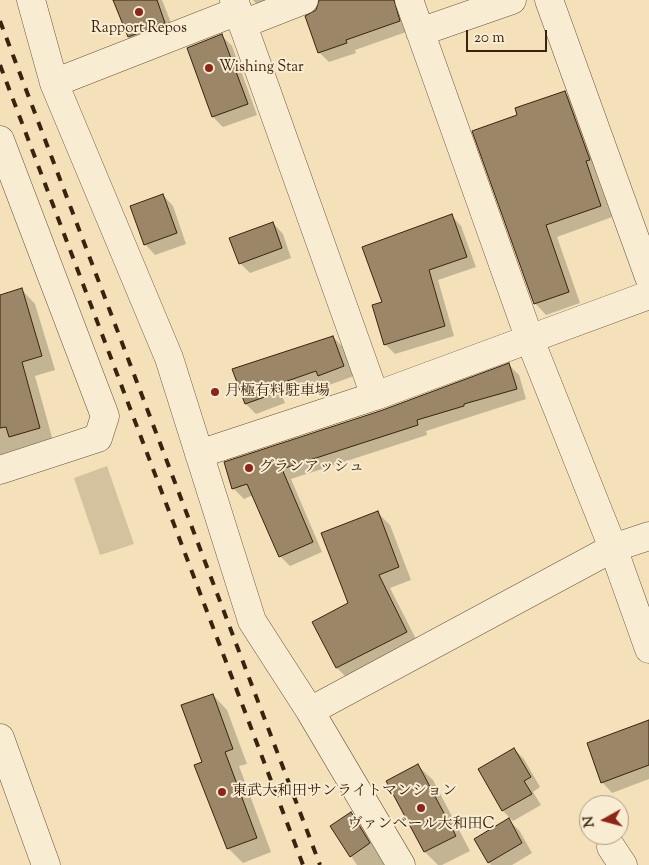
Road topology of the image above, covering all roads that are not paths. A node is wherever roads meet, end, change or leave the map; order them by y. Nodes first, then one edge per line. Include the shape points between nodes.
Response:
1 (31, 0) edge
2 (304, 0) edge
3 (409, 0) edge
4 (512, 0) edge
5 (549, 0) edge
6 (238, 11) edge
7 (420, 32) junction
8 (54, 83) junction
9 (0, 140) edge
10 (649, 277) edge
11 (649, 295) edge
12 (530, 340) junction
13 (375, 396) junction
14 (199, 454) junction
15 (0, 470) edge
16 (649, 536) edge
17 (613, 548) junction
18 (649, 649) edge
19 (310, 711) junction
20 (0, 738) edge
21 (46, 865) edge
22 (401, 865) edge

1 - 8 street
2 - 6 street
3 - 7 street
4 - 7 street
5 - 10 street
6 - 8 street
6 - 13 street
7 - 12 street
8 - 14 street via 169,358
9 - 15 street via 105,416 98,438
11 - 12 street
12 - 13 street
12 - 17 street
13 - 14 street
14 - 19 street via 252,621
16 - 17 street
17 - 18 street
17 - 19 street
19 - 22 street
20 - 21 street

